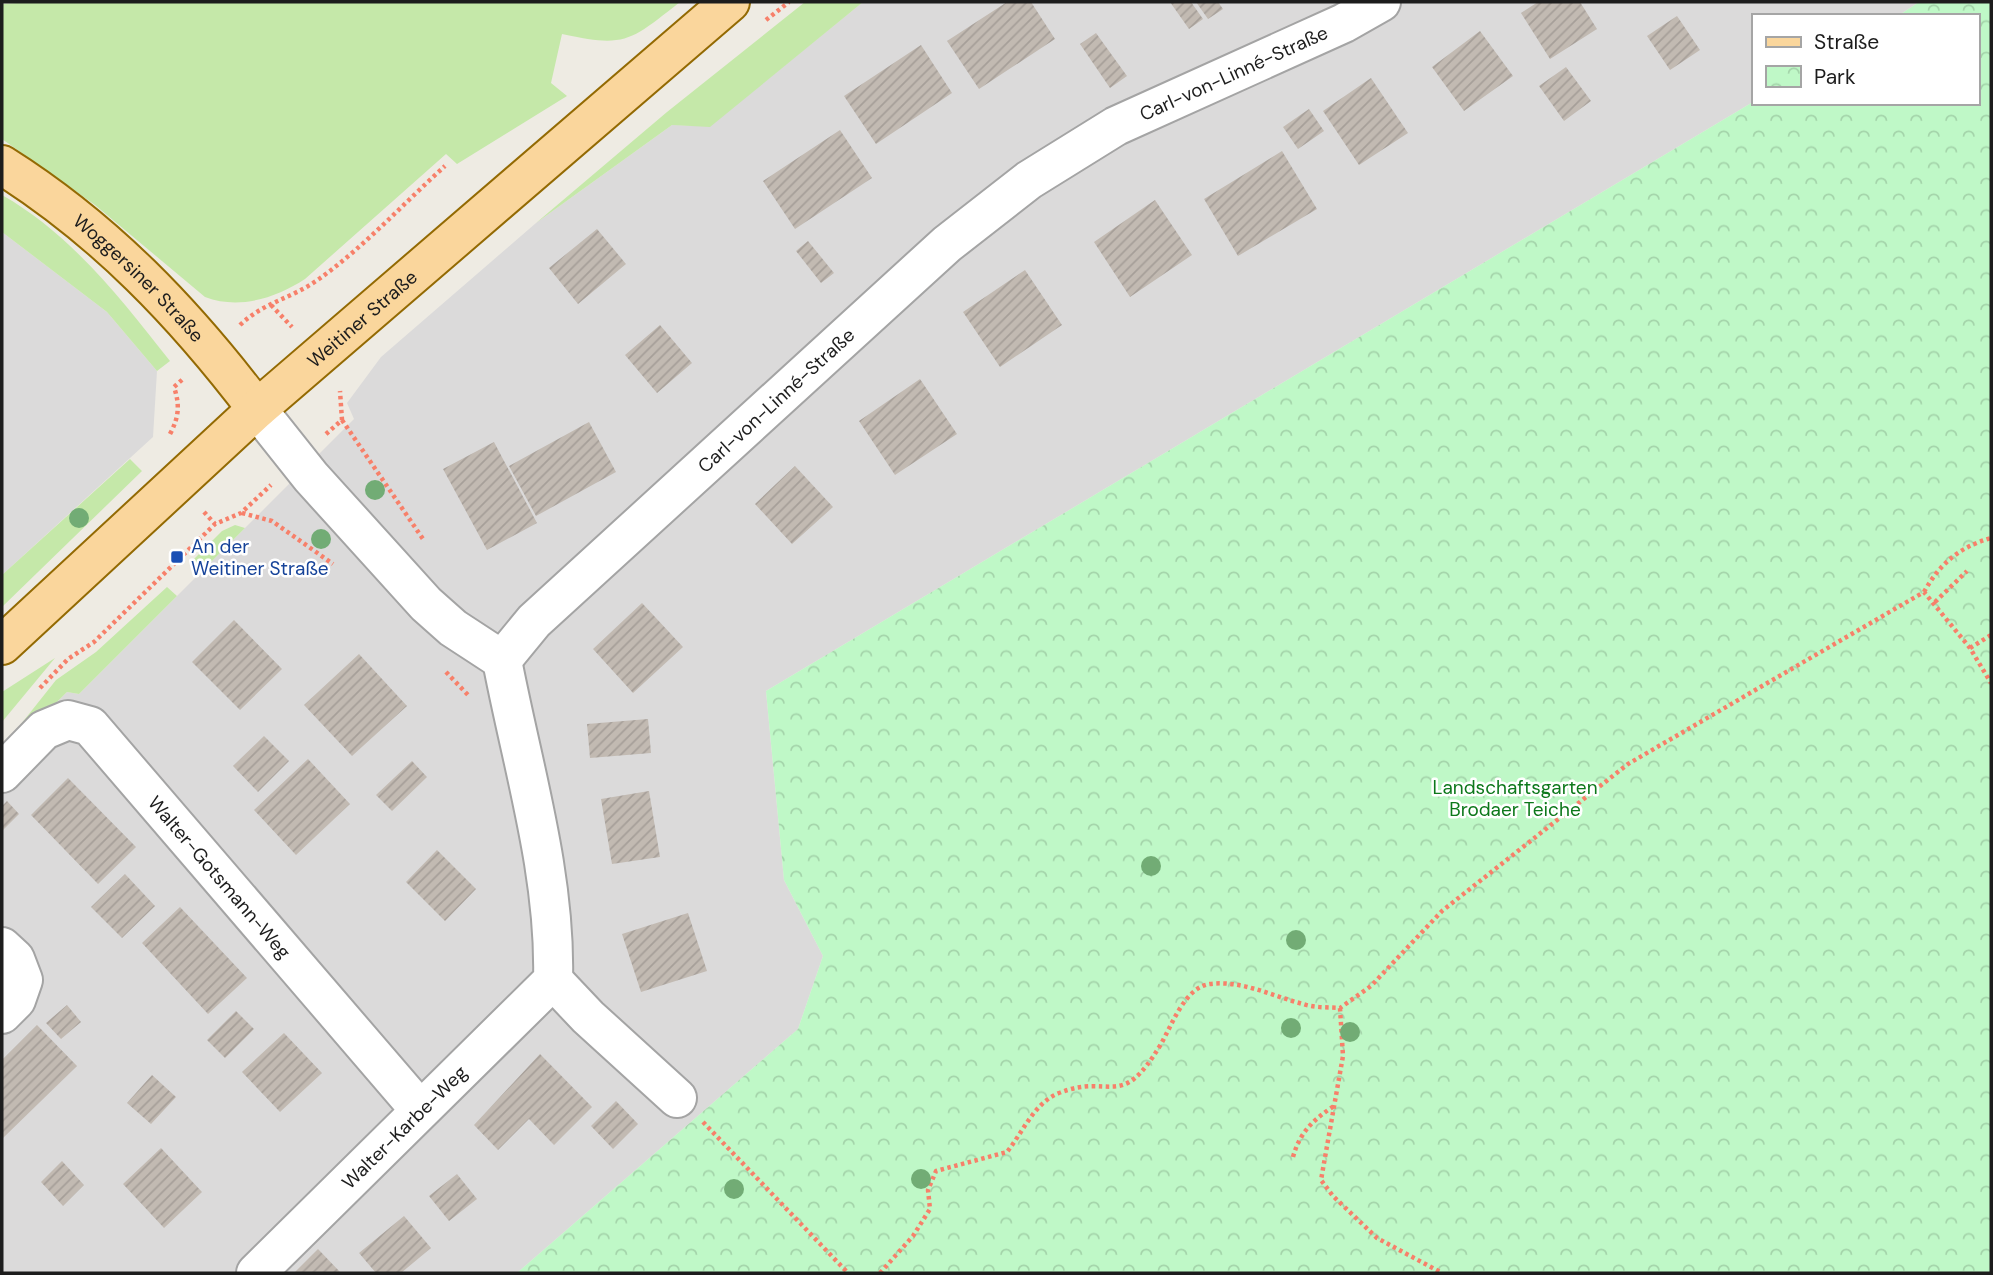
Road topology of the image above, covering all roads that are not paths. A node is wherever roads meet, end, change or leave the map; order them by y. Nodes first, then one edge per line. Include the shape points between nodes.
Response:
1 (730, 2) edge
2 (1381, 2) edge
3 (2, 165) edge
4 (257, 409) junction
5 (2, 645) edge
6 (502, 660) junction
7 (2, 773) edge
8 (2, 947) edge
9 (553, 980) junction
10 (2, 1014) edge
11 (677, 1098) road end
12 (420, 1110) junction
13 (256, 1273) edge

1 - 4 main road, Weitiner Straße
2 - 6 street, Carl-von-Linné-Straße via 1116,126 1029,180 937,254 534,621
3 - 4 main road, Woggersiner Straße via 62,207 148,282 199,334
4 - 5 main road, Weitiner Straße
4 - 6 street via 426,604
6 - 9 street via 547,884
7 - 12 street, Walter-Gotsmann-Weg via 44,730 68,720 90,726
8 - 10 street via 15,959 23,980 16,1000
9 - 11 street
9 - 12 street, Walter-Karbe-Weg
12 - 13 street, Walter-Karbe-Weg

